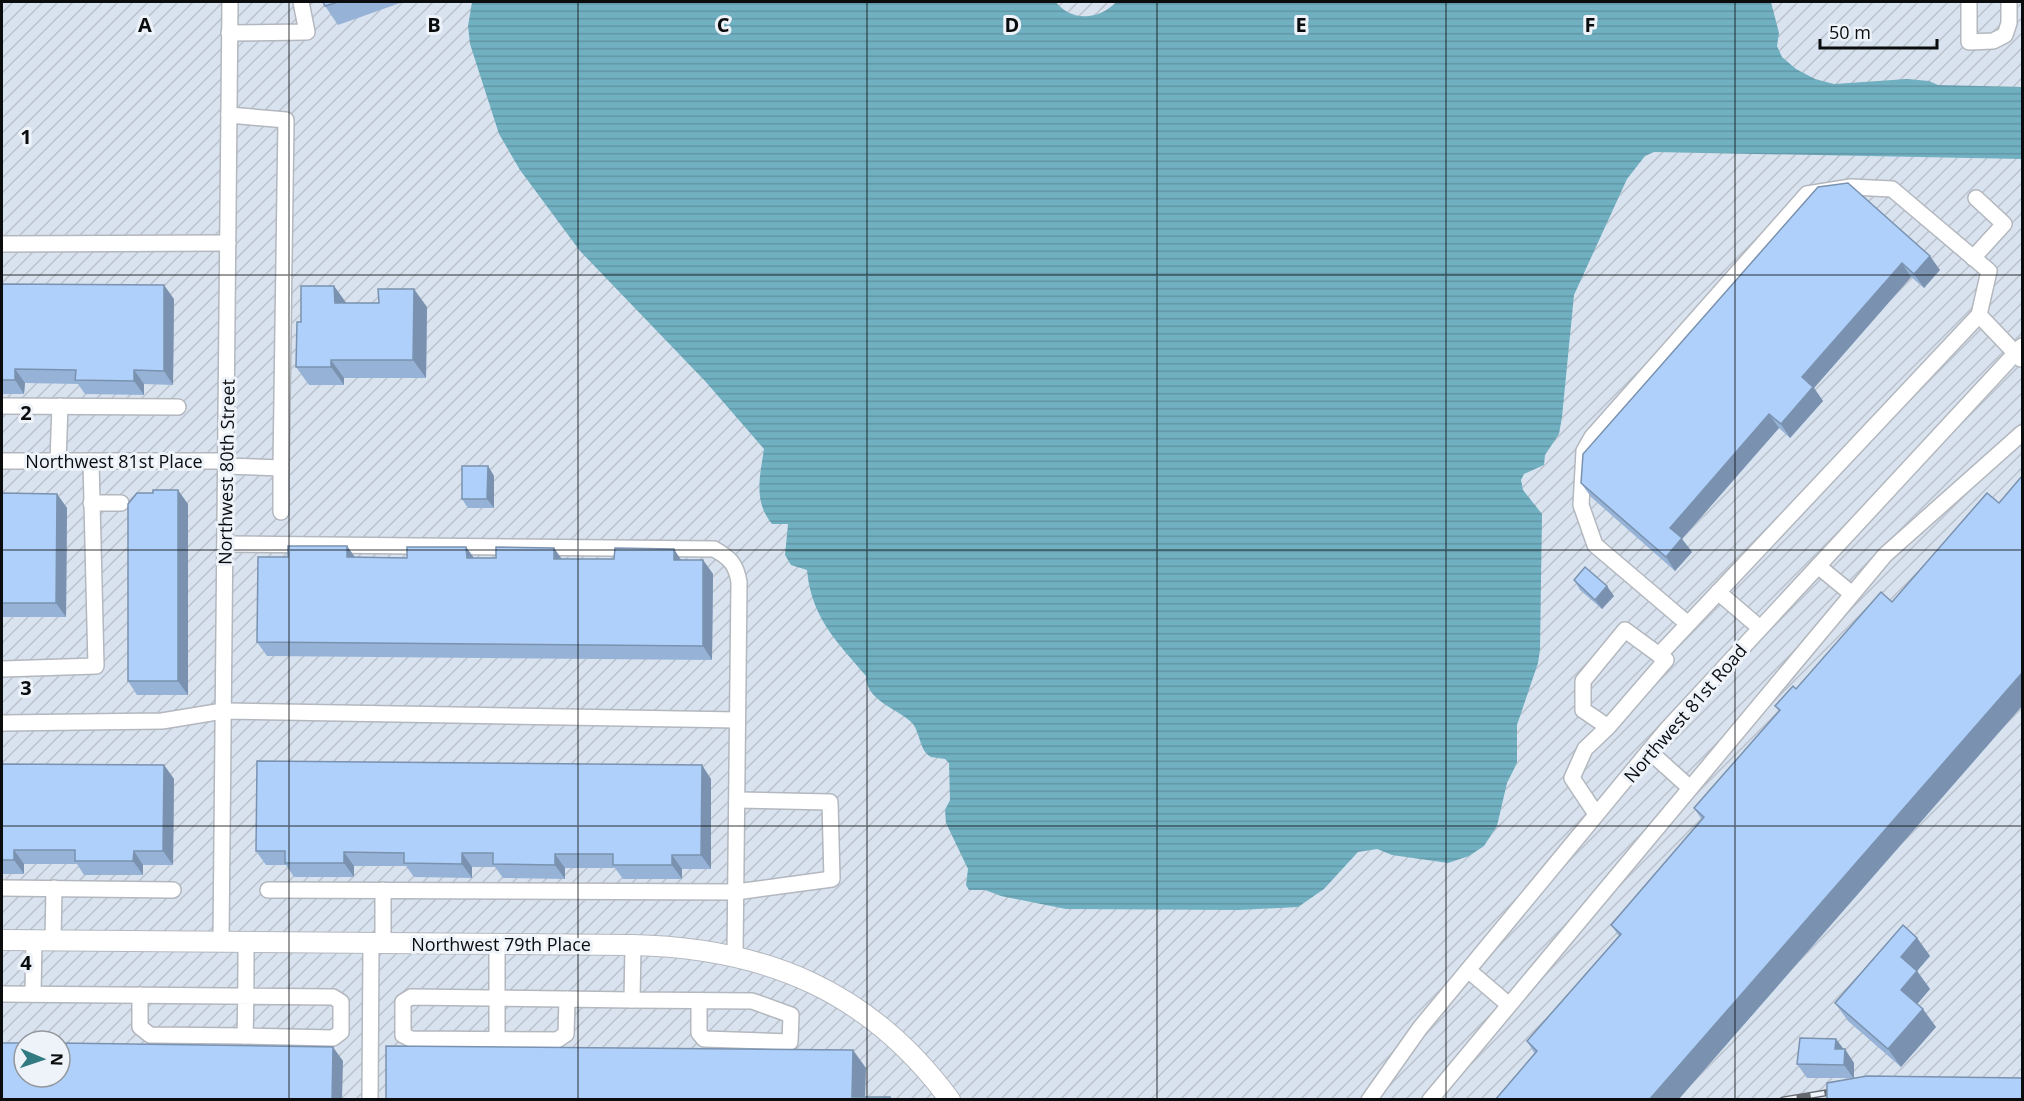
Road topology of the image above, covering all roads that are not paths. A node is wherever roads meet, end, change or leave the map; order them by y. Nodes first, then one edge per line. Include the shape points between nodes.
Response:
1 (230, 2) edge
2 (301, 2) edge
3 (1969, 2) edge
4 (2009, 2) edge
5 (229, 33) junction
6 (229, 115) junction
7 (1976, 198) dead end
8 (228, 243) junction
9 (2, 244) edge
10 (1974, 258) junction
11 (1978, 315) junction
12 (2020, 353) edge
13 (2, 406) edge
14 (60, 406) junction
15 (178, 407) dead end
16 (2022, 433) edge
17 (2, 461) edge
18 (58, 461) junction
19 (91, 461) junction
20 (226, 464) junction
21 (281, 468) junction
22 (91, 503) junction
23 (121, 503) dead end
24 (281, 512) dead end
25 (225, 544) junction
26 (1818, 566) junction
27 (1718, 592) junction
28 (1852, 594) junction
29 (1688, 624) junction
30 (1760, 628) junction
31 (1659, 655) junction
32 (2, 669) edge
33 (224, 711) junction
34 (737, 720) junction
35 (2, 723) edge
36 (1608, 727) junction
37 (1649, 751) junction
38 (1690, 788) junction
39 (737, 800) junction
40 (1596, 814) junction
41 (2, 888) edge
42 (54, 888) junction
43 (173, 890) dead end
44 (267, 890) dead end
45 (384, 890) junction
46 (736, 892) junction
47 (2, 940) edge
48 (43, 940) junction
49 (221, 942) junction
50 (246, 942) junction
51 (377, 943) junction
52 (497, 944) junction
53 (633, 945) junction
54 (735, 955) junction
55 (1468, 970) junction
56 (2, 994) edge
57 (33, 994) junction
58 (140, 995) junction
59 (246, 995) junction
60 (497, 998) junction
61 (567, 999) junction
62 (632, 1000) junction
63 (699, 1001) junction
64 (1509, 1005) junction
65 (245, 1036) junction
66 (497, 1040) junction
67 (370, 1100) edge
68 (950, 1100) edge
69 (1370, 1100) edge
70 (1430, 1100) edge

1 - 5 street, Northwest 80th Street
2 - 5 street via 307,32
3 - 4 street via 1969,42 1993,41 2005,35
5 - 6 street, Northwest 80th Street
6 - 8 street, Northwest 80th Street
6 - 21 street via 286,120
7 - 10 street via 2004,224
8 - 9 street
8 - 20 street, Northwest 80th Street
10 - 11 street via 1989,271
10 - 29 street via 1893,189 1851,187 1807,194 1592,437 1584,451 1581,505 1595,545
11 - 12 street
11 - 27 street
12 - 26 street, Northwest 81st Road
13 - 14 street
14 - 15 street
14 - 18 street
16 - 28 street via 1885,555
17 - 18 street, Northwest 81st Place
18 - 19 street, Northwest 81st Place
19 - 20 street, Northwest 81st Place
19 - 22 street
20 - 21 street, Northwest 81st Place
20 - 25 street, Northwest 80th Street
21 - 24 street
22 - 23 street
22 - 32 street via 96,666
25 - 33 street, Northwest 80th Street
25 - 34 street via 714,549 730,558 737,568 739,582
26 - 28 street
26 - 30 street, Northwest 81st Road
27 - 29 street
27 - 30 street
28 - 38 street
29 - 31 street
30 - 37 street, Northwest 81st Road
31 - 36 street via 1666,660
31 - 36 street via 1625,630 1583,681 1583,710
33 - 34 street
33 - 35 street via 162,721
33 - 49 street, Northwest 80th Street
34 - 39 street
36 - 40 street via 1585,749 1572,778
37 - 38 street
37 - 40 street, Northwest 81st Road
38 - 64 street
39 - 46 street
39 - 46 street via 830,802 832,879
40 - 55 street, Northwest 81st Road
41 - 42 street
42 - 43 street
42 - 48 street
44 - 45 street
45 - 46 street
45 - 51 street
46 - 54 street
47 - 48 main road, Northwest 79th Place
48 - 49 main road, Northwest 79th Place
48 - 57 street
49 - 50 main road, Northwest 79th Place
50 - 51 main road, Northwest 79th Place
50 - 59 street
51 - 52 main road, Northwest 79th Place
51 - 67 street
52 - 53 main road, Northwest 79th Place
52 - 60 street
53 - 54 main road, Northwest 79th Place
53 - 62 street
54 - 68 main road, Northwest 79th Place via 790,972 855,1006 918,1059
55 - 64 street
55 - 69 street, Northwest 81st Road via 1420,1028
56 - 57 street
57 - 58 street
58 - 59 street
58 - 65 street via 140,1028 150,1035
59 - 65 street
59 - 65 street via 333,997 341,1002 341,1032 333,1038
60 - 61 street
60 - 66 street
60 - 66 street via 411,997 403,1002 403,1035 411,1039
61 - 62 street
61 - 66 street via 566,1034 557,1040
62 - 63 street
63 - 63 street via 752,1001 791,1015 790,1042 704,1039 699,1033
64 - 70 street

